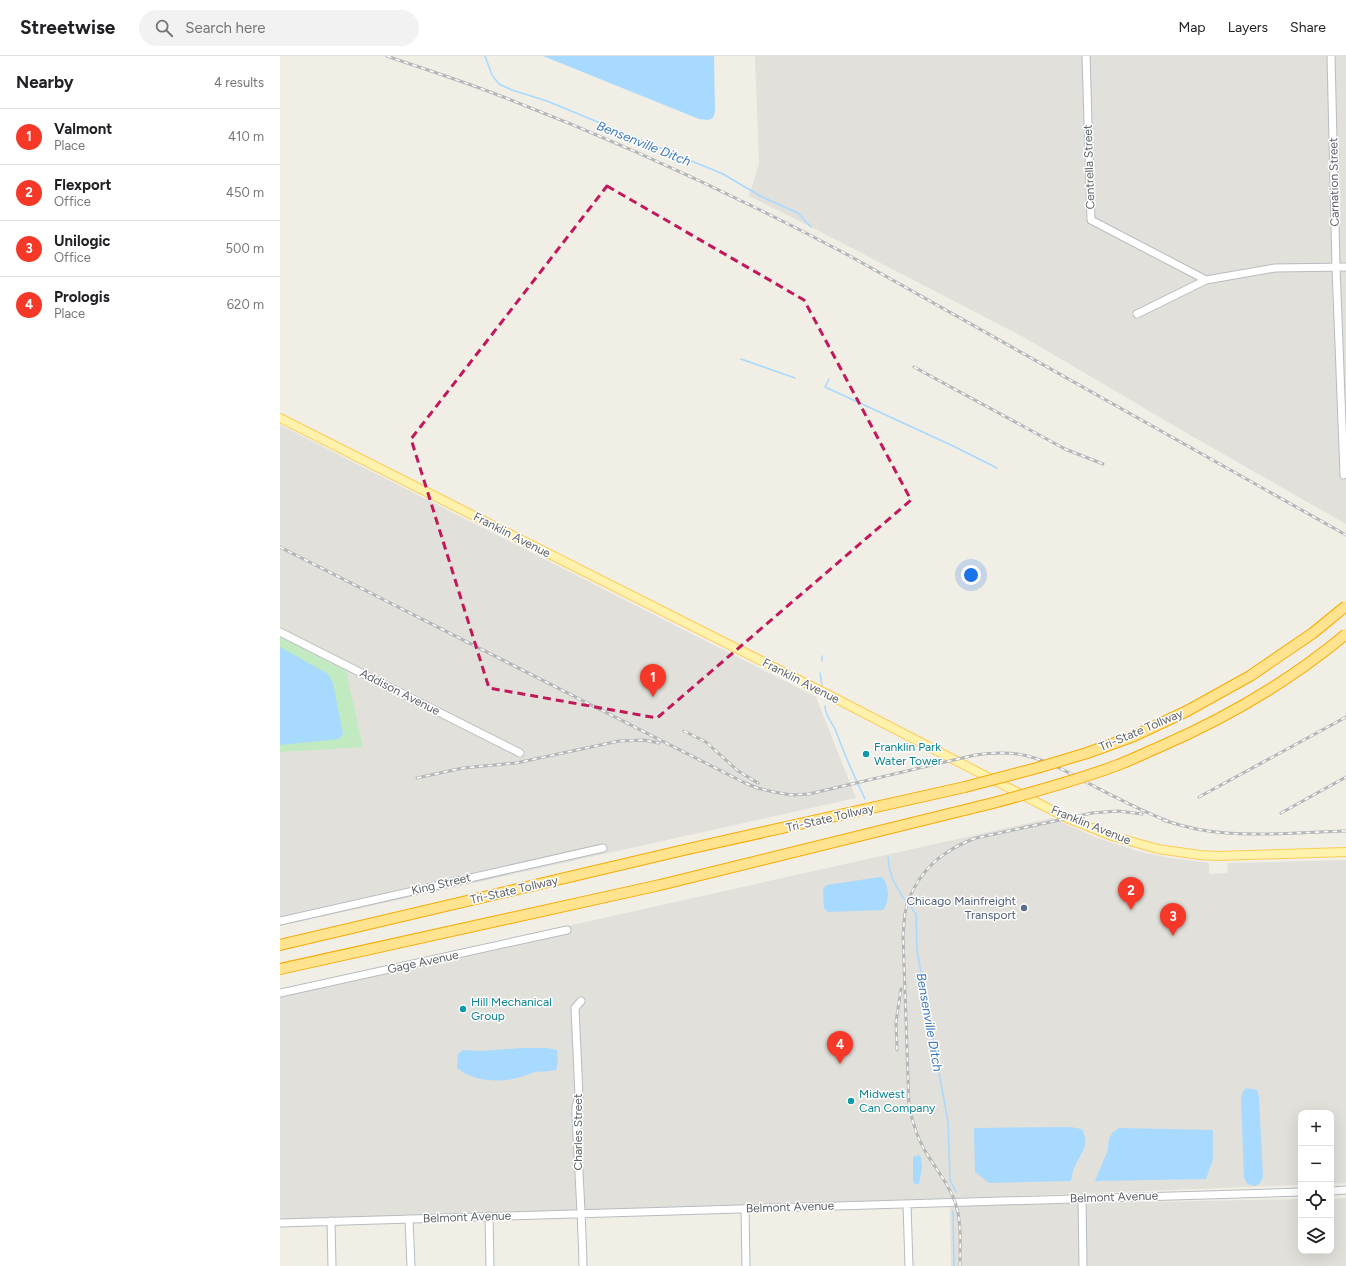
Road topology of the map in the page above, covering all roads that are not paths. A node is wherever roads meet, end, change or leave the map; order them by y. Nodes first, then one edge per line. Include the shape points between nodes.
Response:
1 (1086, 56) edge
2 (1331, 56) edge
3 (1336, 267) junction
4 (1346, 267) edge
5 (1206, 280) junction
6 (1137, 314) dead end
7 (280, 418) edge
8 (1344, 475) dead end
9 (1346, 606) edge
10 (280, 632) edge
11 (1346, 634) edge
12 (520, 752) dead end
13 (603, 848) dead end
14 (1346, 852) edge
15 (280, 921) edge
16 (567, 930) dead end
17 (280, 944) edge
18 (280, 969) edge
19 (280, 993) edge
20 (581, 1001) dead end
21 (1346, 1190) edge
22 (1334, 1191) edge
23 (1298, 1192) edge
24 (1082, 1198) junction
25 (907, 1204) junction
26 (745, 1208) junction
27 (582, 1214) junction
28 (489, 1216) junction
29 (409, 1219) junction
30 (331, 1221) junction
31 (280, 1223) edge
32 (332, 1266) edge
33 (410, 1266) edge
34 (490, 1266) edge
35 (583, 1266) edge
36 (746, 1266) edge
37 (909, 1266) edge
38 (1083, 1266) edge

1 - 5 street, Centrella Street via 1091,220
2 - 3 street, Carnation Street
3 - 4 street
3 - 5 street via 1275,268
3 - 8 street, Carnation Street
5 - 6 street
7 - 14 main road, Franklin Avenue via 1068,818 1130,842 1200,855
9 - 17 highway, Tri-State Tollway, bridge via 1313,633 1250,676 1180,714 1134,736 1037,768 965,787
10 - 12 street, Addison Avenue
11 - 18 highway, Tri-State Tollway, bridge via 1280,682 1235,710 1117,766 1062,785 660,885
13 - 15 street, King Street
16 - 19 street, Gage Avenue
20 - 27 street, Charles Street via 575,1008 579,1096 576,1113
21 - 22 street
23 - 24 street, Belmont Avenue
24 - 25 street, Belmont Avenue
24 - 38 street
25 - 26 street, Belmont Avenue
25 - 37 street
26 - 27 street, Belmont Avenue
26 - 36 street
27 - 28 street, Belmont Avenue
27 - 35 street, Charles Street
28 - 29 street, Belmont Avenue
28 - 34 street
29 - 30 street, Belmont Avenue
29 - 33 street
30 - 31 street, Belmont Avenue
30 - 32 street

